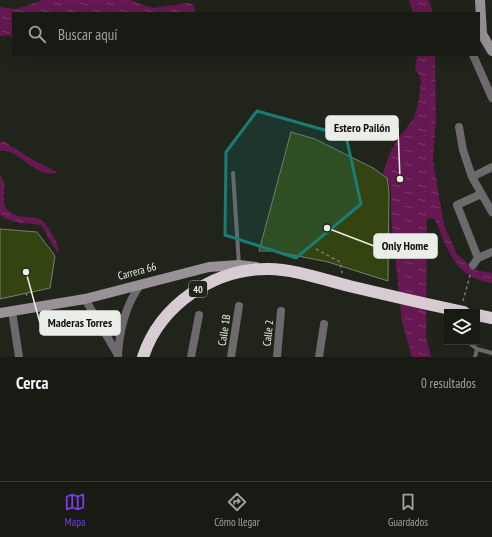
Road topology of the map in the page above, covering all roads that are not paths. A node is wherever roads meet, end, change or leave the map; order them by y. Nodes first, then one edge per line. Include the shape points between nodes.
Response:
1 (480, 0) edge
2 (480, 25) edge
3 (492, 51) edge
4 (473, 56) edge
5 (492, 98) edge
6 (459, 127) dead end
7 (492, 167) edge
8 (233, 173) dead end
9 (472, 177) junction
10 (481, 194) junction
11 (492, 212) edge
12 (492, 252) edge
13 (478, 258) junction
14 (240, 265) junction
15 (473, 265) road end
16 (282, 269) junction
17 (142, 283) junction
18 (85, 299) junction
19 (239, 306) dead end
20 (449, 309) edge
21 (12, 311) junction
22 (281, 311) dead end
23 (0, 313) edge
24 (199, 315) dead end
25 (480, 316) edge
26 (492, 318) edge
27 (324, 324) dead end
28 (472, 345) edge
29 (477, 349) junction
30 (492, 353) edge
31 (119, 356) edge
32 (19, 357) edge
33 (143, 357) edge
34 (191, 357) edge
35 (231, 357) edge
36 (277, 357) edge
37 (319, 357) edge
38 (475, 357) edge

1 - 2 street
2 - 3 street
4 - 5 street
6 - 9 street
7 - 9 street
8 - 14 lane
9 - 10 street
10 - 11 street
10 - 13 street via 457,205
12 - 13 street
13 - 15 street
14 - 16 street, Carrera 66
14 - 17 street, Carrera 66 via 209,267
16 - 20 highway, Carrera 66 / 40
16 - 33 highway, Carrera 66 / 40 via 256,269 236,273 217,279 194,292 164,319
17 - 18 street, Carrera 66
17 - 31 street via 130,303 119,340
18 - 21 street, Carrera 66
18 - 31 street
19 - 35 street, Calle 1B
21 - 23 street, Carrera 66
21 - 32 street
22 - 36 street, Calle 2
24 - 34 street
25 - 26 highway
27 - 37 street
28 - 29 lane
29 - 30 lane
29 - 38 lane

